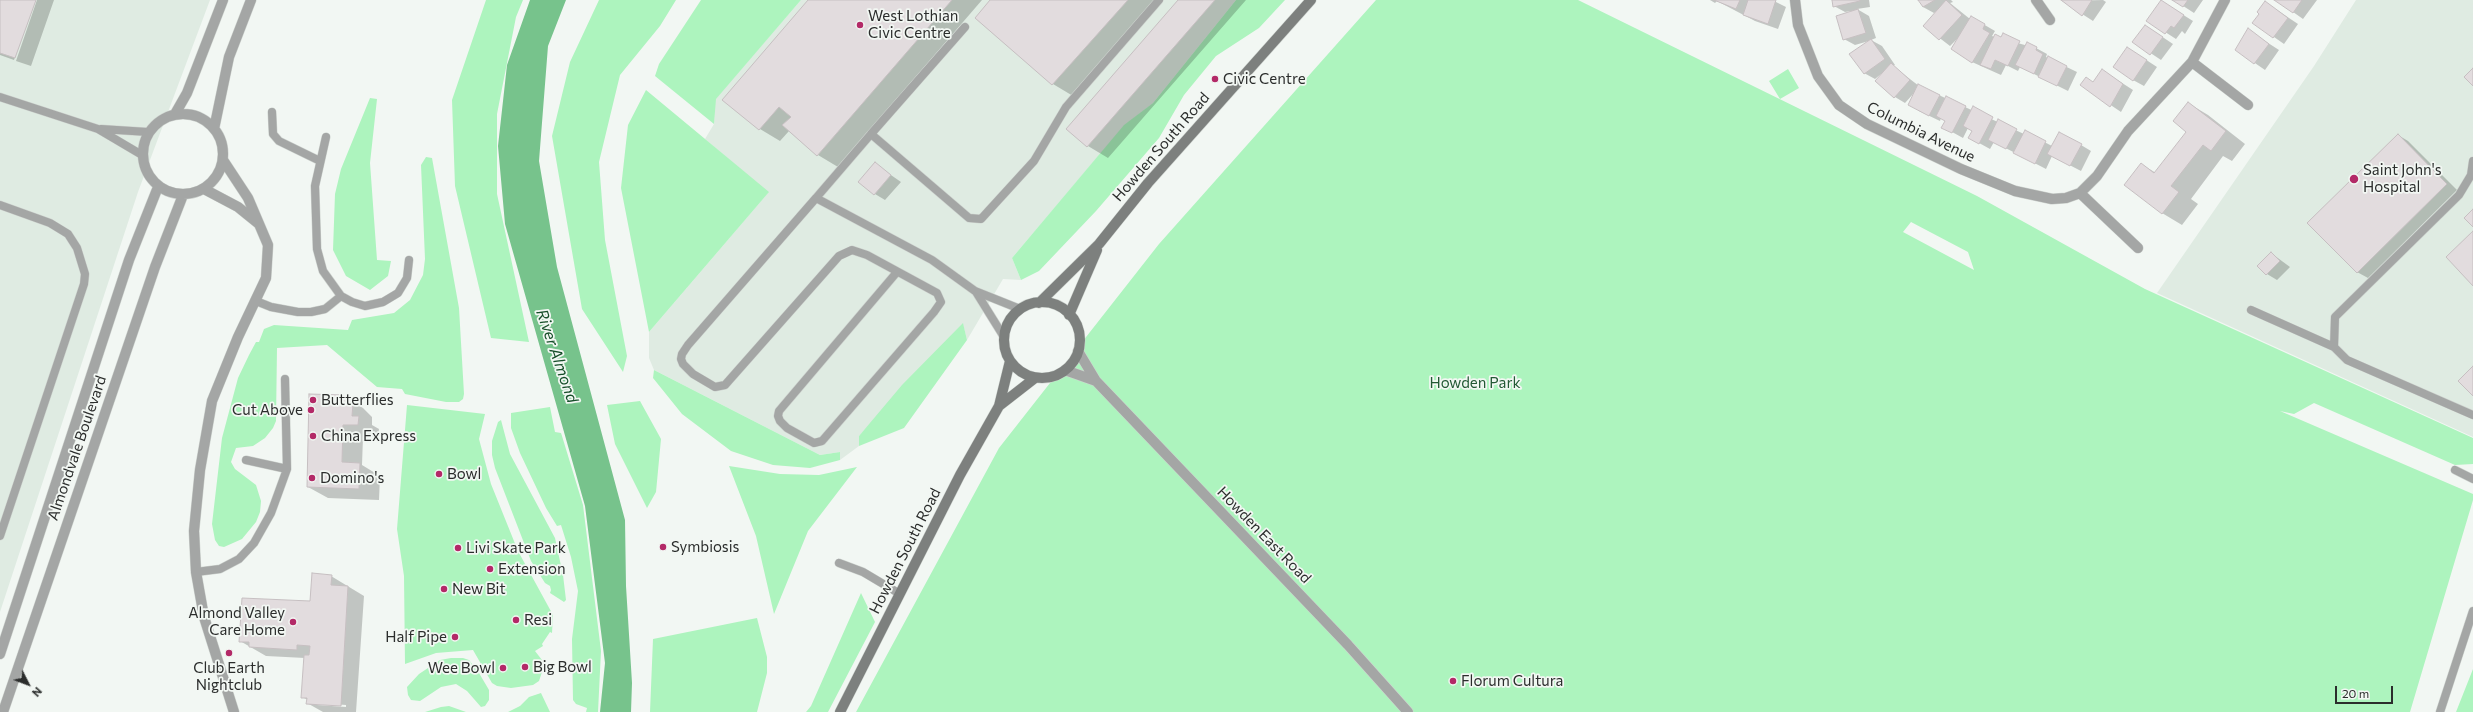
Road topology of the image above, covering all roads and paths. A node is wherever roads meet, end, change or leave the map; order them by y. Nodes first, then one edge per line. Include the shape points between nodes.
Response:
1 (223, 0) edge
2 (251, 0) edge
3 (1159, 0) edge
4 (1311, 0) edge
5 (1795, 0) edge
6 (2036, 0) edge
7 (2225, 0) edge
8 (2050, 20) dead end
9 (965, 27) dead end
10 (2192, 62) junction
11 (0, 97) edge
12 (2248, 105) dead end
13 (272, 112) dead end
14 (175, 114) junction
15 (98, 129) junction
16 (214, 129) junction
17 (148, 132) junction
18 (871, 134) junction
19 (326, 137) dead end
20 (142, 155) junction
21 (223, 160) junction
22 (320, 161) junction
23 (2473, 161) edge
24 (158, 187) junction
25 (204, 189) junction
26 (2080, 193) junction
27 (184, 195) junction
28 (816, 198) junction
29 (0, 205) edge
30 (261, 225) junction
31 (1099, 244) junction
32 (2138, 248) dead end
33 (409, 260) dead end
34 (897, 272) junction
35 (976, 291) junction
36 (342, 296) junction
37 (256, 301) junction
38 (1039, 302) junction
39 (1020, 310) junction
40 (2251, 310) dead end
41 (1069, 315) junction
42 (1004, 337) junction
43 (2334, 346) junction
44 (1078, 351) junction
45 (1010, 361) junction
46 (1065, 370) junction
47 (1035, 378) junction
48 (285, 379) dead end
49 (1096, 381) junction
50 (999, 406) junction
51 (2473, 415) edge
52 (246, 460) dead end
53 (287, 469) junction
54 (2455, 470) dead end
55 (2473, 480) edge
56 (0, 536) edge
57 (839, 563) dead end
58 (196, 572) junction
59 (900, 594) junction
60 (2472, 614) edge
61 (0, 654) edge
62 (4, 712) edge
63 (234, 712) edge
64 (840, 712) edge
65 (1408, 712) edge
66 (2440, 712) edge

1 - 14 street via 187,93
2 - 16 street via 229,57
3 - 18 lane via 1066,107 1034,161 981,219 969,218
4 - 31 main road, Howden South Road via 1148,183
5 - 26 street, Columbia Avenue via 1798,25 1818,76 1839,105 1867,124 1961,170 2015,191 2052,199
6 - 8 street
7 - 10 street, Columbia Avenue
9 - 18 lane
10 - 12 street
10 - 26 street, Columbia Avenue via 2128,131 2097,176
11 - 15 lane
13 - 22 lane via 273,134 279,141
14 - 16 street via 190,114 203,119
14 - 17 street via 164,118
15 - 17 lane
15 - 20 lane
16 - 21 street via 223,149
17 - 20 street
18 - 28 lane
19 - 22 lane
20 - 24 street via 147,172
21 - 25 street via 213,182
21 - 30 street via 248,198
22 - 36 lane via 315,186 317,249 323,271
23 - 43 lane via 2470,175 2459,195 2335,317
24 - 27 street
24 - 61 street, Almondvale Boulevard via 129,260
25 - 27 street
25 - 30 street via 238,207
26 - 32 street
27 - 62 street, Almondvale Boulevard via 155,267
28 - 34 lane via 688,344 680,359 687,369 715,387 725,385 844,252 857,251
28 - 35 lane via 932,260
29 - 56 lane via 50,222 68,234 77,248 85,274 84,284
30 - 37 street via 268,246 266,278
31 - 38 main road, Howden South Road
31 - 41 main road, Howden South Road
33 - 36 lane via 407,278 398,293 383,302 364,306
34 - 34 lane via 937,293 941,302 934,312 822,441 814,443 787,428 780,421 779,411
35 - 39 lane
35 - 42 lane
36 - 37 lane via 325,308 311,312 278,308
37 - 58 street via 212,401 200,470 194,531
38 - 39 main road, Howden South Road
38 - 41 main road via 1050,304
39 - 42 main road via 1012,317
40 - 43 lane
41 - 44 main road via 1078,332
42 - 45 main road
43 - 51 lane via 2347,360
44 - 46 main road via 1073,362
44 - 49 street, Howden East Road
45 - 47 main road via 1021,372
45 - 50 main road, Howden South Road
46 - 47 main road via 1056,376
46 - 49 street, Howden East Road
47 - 50 main road, Howden South Road
48 - 53 lane
49 - 65 street, Howden East Road via 1348,645
50 - 59 main road, Howden South Road via 960,474
52 - 53 lane
53 - 58 lane via 272,513 254,543 239,559 220,569
54 - 55 lane
57 - 59 lane via 863,572
58 - 63 street via 204,617
59 - 64 main road, Howden South Road
60 - 66 lane

